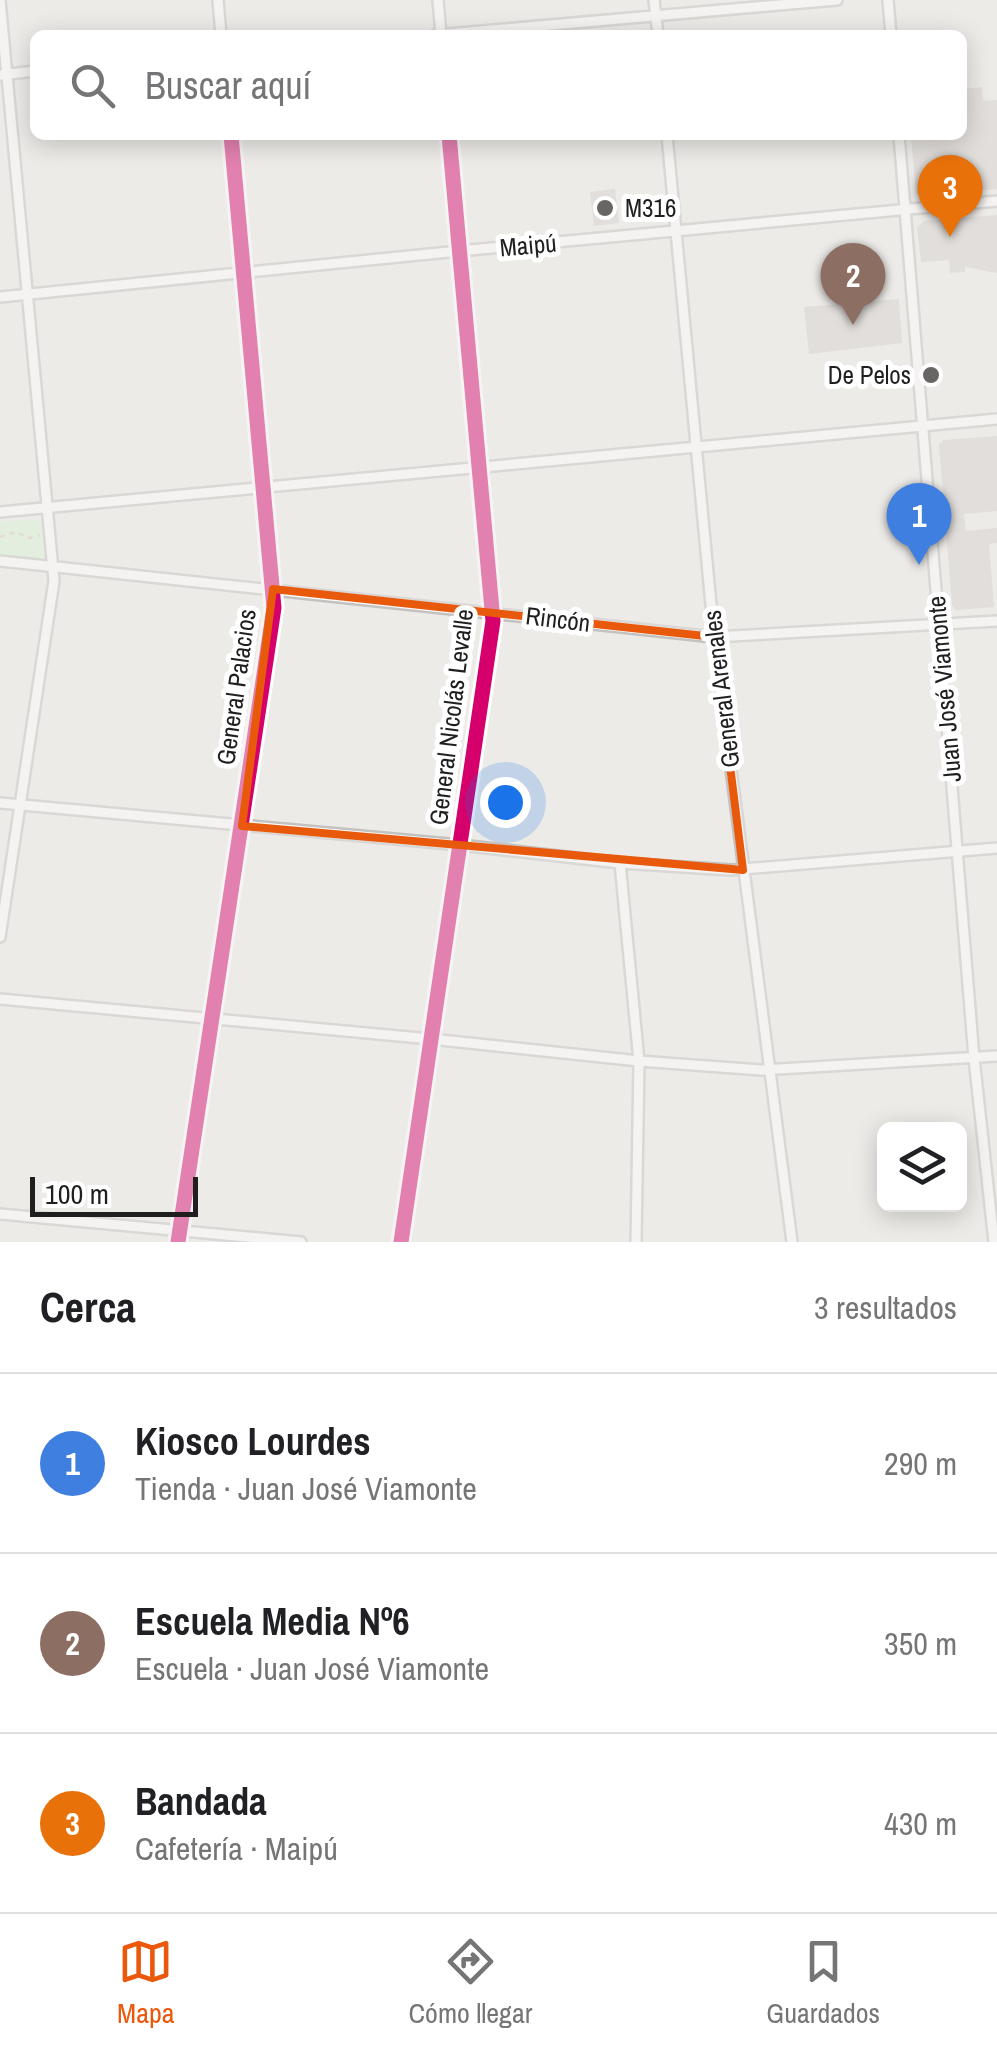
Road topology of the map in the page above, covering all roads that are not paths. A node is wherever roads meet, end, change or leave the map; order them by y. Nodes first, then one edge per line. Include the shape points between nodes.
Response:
1 (0, 0) edge
2 (218, 0) edge
3 (438, 0) edge
4 (654, 0) edge
5 (838, 0) edge
6 (888, 0) edge
7 (656, 15) junction
8 (221, 30) edge
9 (439, 30) edge
10 (493, 30) edge
11 (658, 30) edge
12 (891, 30) edge
13 (30, 72) edge
14 (3, 74) edge
15 (232, 140) edge
16 (449, 140) edge
17 (667, 140) edge
18 (899, 140) edge
19 (997, 201) edge
20 (906, 211) junction
21 (676, 231) junction
22 (459, 251) junction
23 (245, 273) junction
24 (29, 294) junction
25 (0, 297) edge
26 (997, 419) edge
27 (924, 426) junction
28 (698, 448) junction
29 (480, 467) junction
30 (264, 486) junction
31 (48, 508) junction
32 (0, 512) edge
33 (0, 560) edge
34 (54, 566) junction
35 (273, 588) junction
36 (492, 612) junction
37 (997, 621) edge
38 (938, 624) junction
39 (714, 636) junction
40 (0, 804) edge
41 (20, 806) junction
42 (242, 826) junction
43 (460, 845) junction
44 (997, 848) edge
45 (957, 851) junction
46 (620, 862) junction
47 (743, 870) junction
48 (0, 938) edge
49 (0, 999) edge
50 (211, 1018) junction
51 (431, 1039) junction
52 (997, 1056) edge
53 (974, 1058) junction
54 (639, 1062) junction
55 (769, 1070) junction
56 (0, 1214) edge
57 (178, 1237) edge
58 (301, 1242) edge
59 (401, 1242) edge
60 (636, 1242) edge
61 (792, 1242) edge
62 (994, 1242) edge

1 - 14 street
2 - 8 street
3 - 9 street
4 - 7 street
5 - 7 street
6 - 12 street
7 - 10 street
7 - 11 street
13 - 14 street
14 - 24 street
15 - 23 street, General Palacios
16 - 22 street, General Nicolás Levalle
17 - 21 street, General Arenales
18 - 20 street, Juan José Viamonte
19 - 20 street, Maipú
20 - 21 street, Maipú
20 - 27 street, Juan José Viamonte
21 - 22 street, Maipú
21 - 28 street, General Arenales
22 - 23 street, Maipú
22 - 29 street, General Nicolás Levalle
23 - 24 street, Maipú
23 - 30 street, General Palacios
24 - 25 street, Maipú
24 - 31 street
26 - 27 street
27 - 28 street
27 - 38 street, Juan José Viamonte
28 - 29 street
28 - 39 street, General Arenales
29 - 30 street
29 - 36 street, General Nicolás Levalle
30 - 31 street
30 - 35 street, General Palacios
31 - 32 street
31 - 34 street
33 - 34 street, Rincón
34 - 35 street, Rincón
34 - 41 street
35 - 36 street, Rincón
35 - 42 street, General Palacios
36 - 39 street, Rincón
36 - 43 street, General Nicolás Levalle
37 - 38 street, Rincón
38 - 39 street, Rincón
38 - 45 street, Juan José Viamonte
39 - 47 street, General Arenales
40 - 41 street
41 - 42 street
41 - 48 street
42 - 43 street
42 - 50 street, General Palacios
43 - 46 street
43 - 51 street, General Nicolás Levalle
44 - 45 street
45 - 47 street
45 - 53 street, Juan José Viamonte
46 - 47 street
46 - 54 street
47 - 55 street, General Arenales
49 - 50 street
50 - 51 street
50 - 57 street, General Palacios
51 - 54 street
51 - 59 street, General Nicolás Levalle
52 - 53 street
53 - 55 street
53 - 62 street, Juan José Viamonte
54 - 55 street
54 - 60 street
55 - 61 street, General Arenales
56 - 57 street
57 - 58 street

